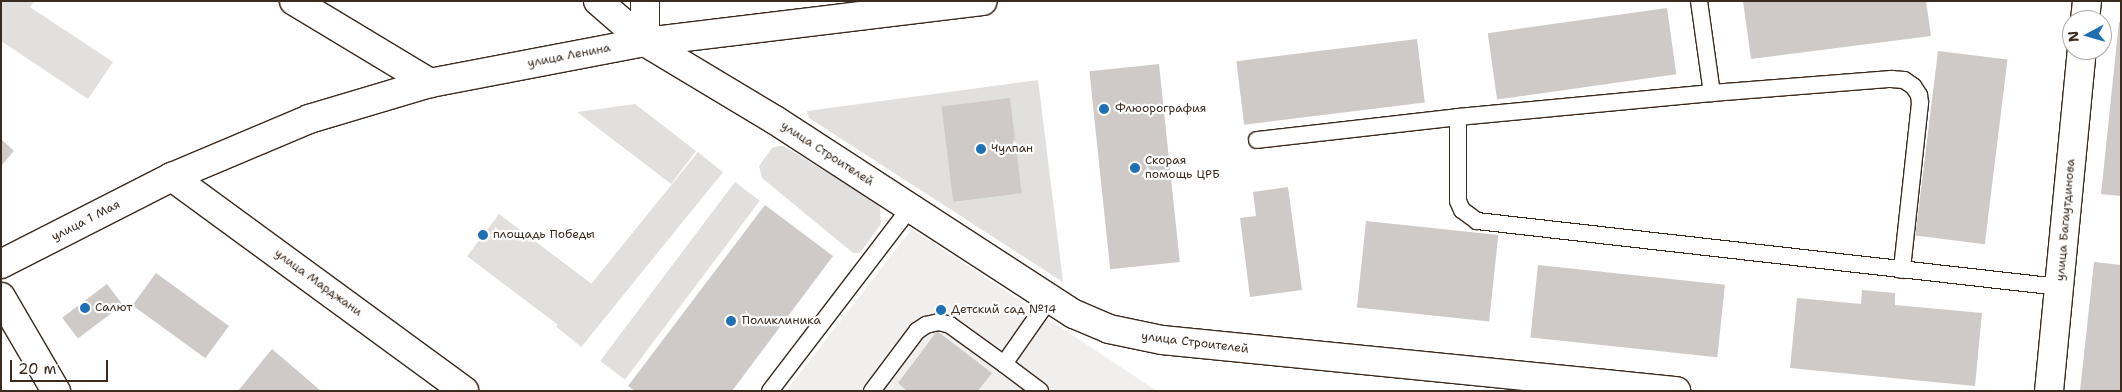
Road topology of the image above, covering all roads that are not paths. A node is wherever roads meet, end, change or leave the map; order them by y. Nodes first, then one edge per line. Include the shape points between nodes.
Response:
1 (294, 1) edge
2 (598, 1) edge
3 (645, 1) edge
4 (983, 1) edge
5 (1699, 1) edge
6 (645, 42) junction
7 (2081, 60) edge
8 (430, 83) junction
9 (1712, 93) junction
10 (1458, 117) junction
11 (1257, 140) dead end
12 (172, 177) junction
13 (910, 208) junction
14 (1, 264) edge
15 (1902, 270) junction
16 (2060, 287) junction
17 (1, 297) edge
18 (1050, 298) junction
19 (1004, 364) junction
20 (56, 391) edge
21 (464, 391) edge
22 (770, 391) edge
23 (872, 391) edge
24 (1040, 391) edge
25 (1676, 391) edge
26 (2049, 391) edge

1 - 8 street
2 - 6 street, улица Строителей
3 - 6 street
4 - 6 street, улица Ленина
5 - 9 lane
6 - 8 street, улица Ленина
6 - 13 street, улица Строителей via 775,120
7 - 16 street, улица Багаутдинова
8 - 12 street, улица Ленина via 308,119
9 - 10 lane
9 - 15 lane via 1891,79 1904,80 1913,86 1920,103
10 - 11 lane
10 - 15 lane via 1458,201 1462,210 1477,221
12 - 14 street, улица 1 Мая
12 - 21 street, улица Марджани
13 - 18 street, улица Строителей
13 - 22 lane
15 - 16 lane
16 - 26 street, улица Багаутдинова
17 - 20 street
18 - 19 lane
18 - 25 street, улица Строителей via 1109,329 1162,340
19 - 23 lane via 950,325 939,322 917,331
19 - 24 lane

